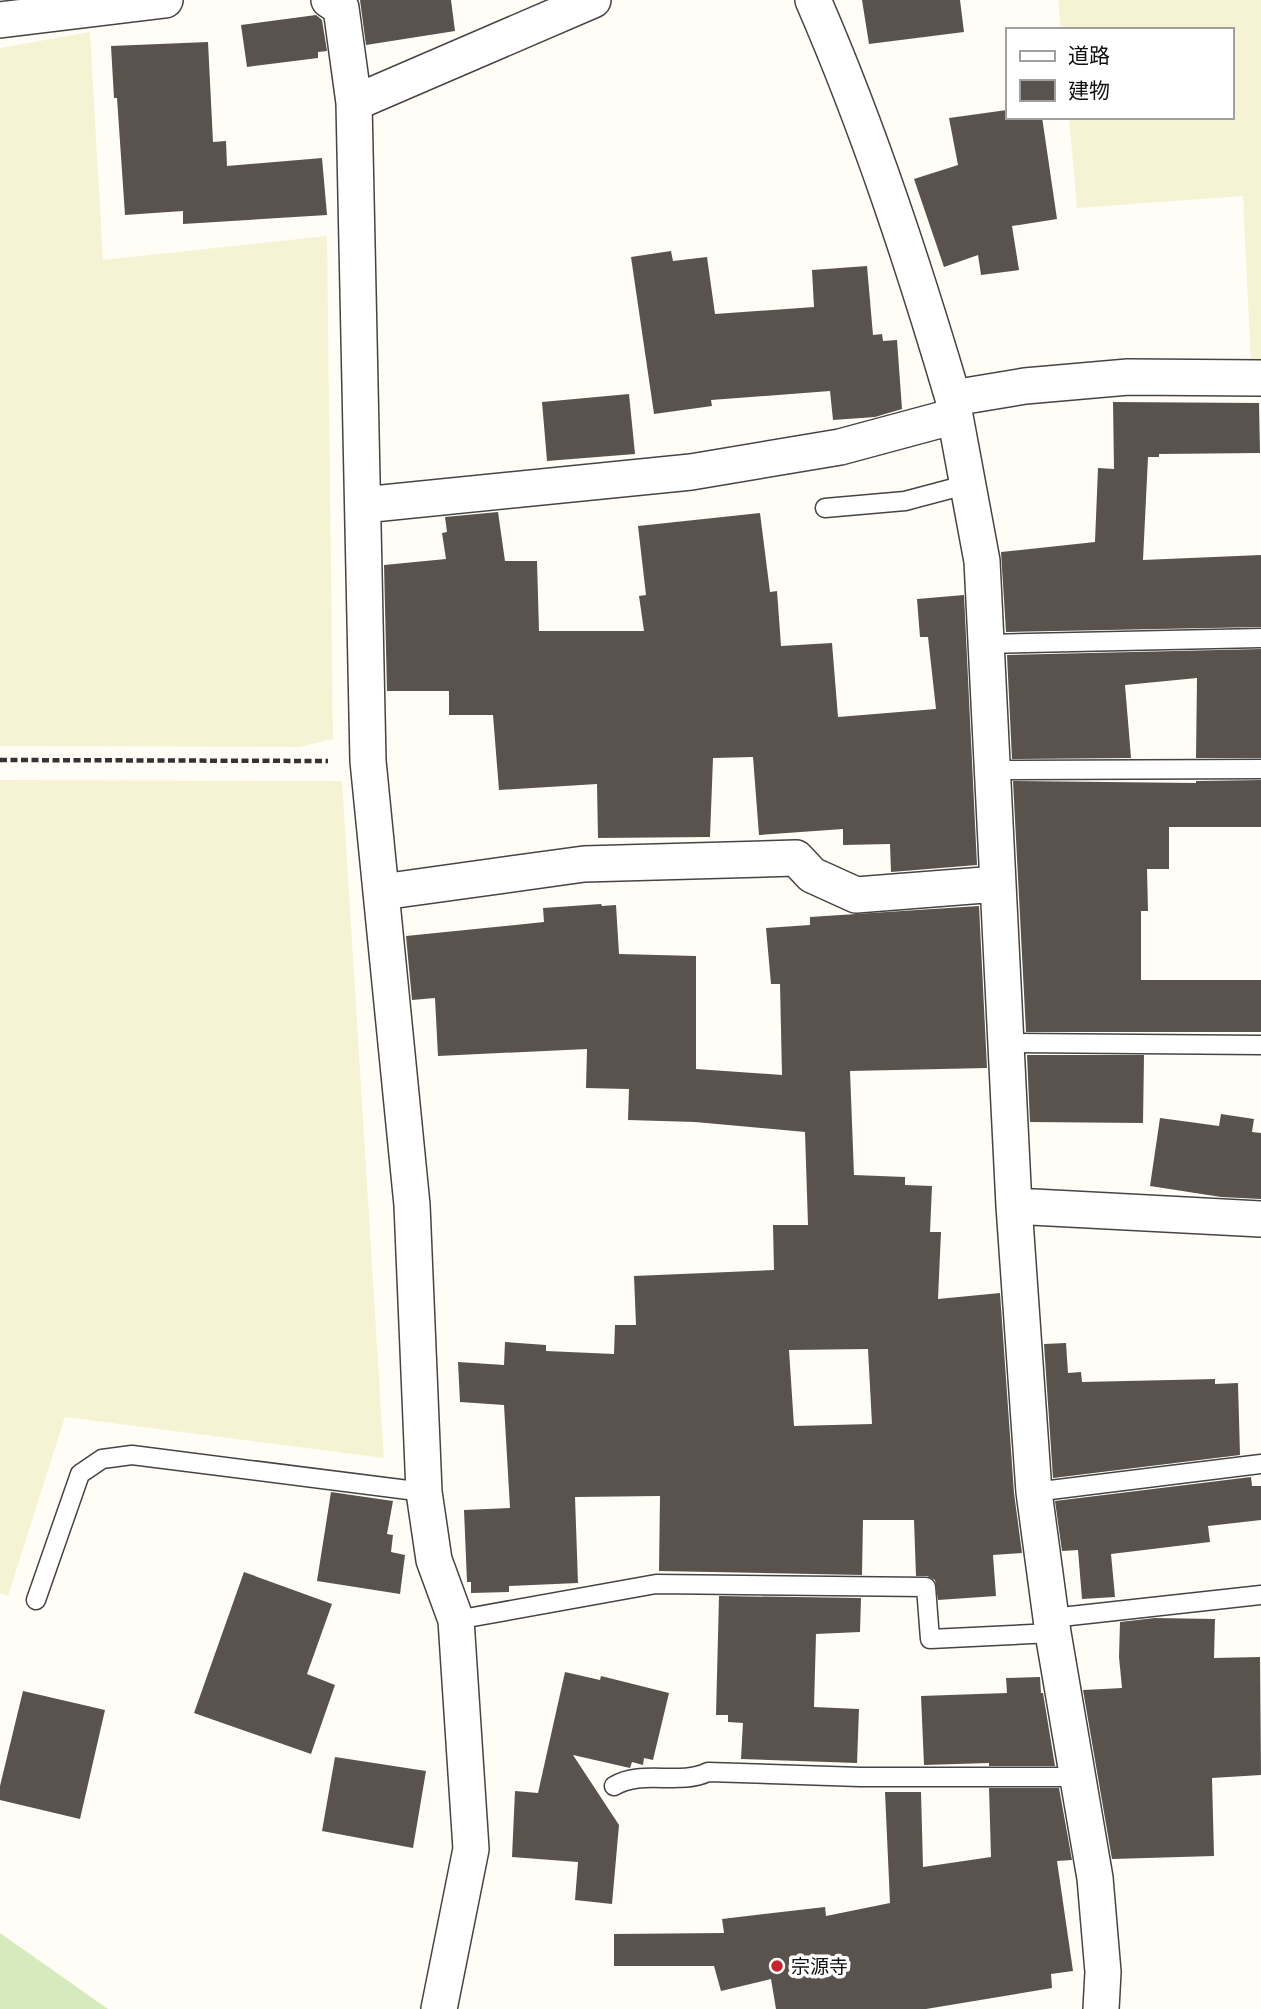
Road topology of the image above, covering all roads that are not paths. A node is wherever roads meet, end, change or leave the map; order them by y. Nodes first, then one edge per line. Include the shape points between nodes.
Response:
1 (166, 0) edge
2 (329, 0) edge
3 (593, 0) edge
4 (813, 0) edge
5 (0, 20) edge
6 (354, 103) junction
7 (1261, 378) edge
8 (954, 407) junction
9 (969, 484) junction
10 (363, 505) junction
11 (825, 508) dead end
12 (1261, 638) edge
13 (986, 644) junction
14 (1261, 769) edge
15 (993, 770) junction
16 (997, 884) junction
17 (382, 892) junction
18 (1006, 1043) junction
19 (1261, 1045) edge
20 (1014, 1206) junction
21 (1261, 1219) edge
22 (1261, 1464) edge
23 (424, 1492) junction
24 (1034, 1492) junction
25 (1261, 1595) edge
26 (36, 1600) dead end
27 (456, 1620) junction
28 (1053, 1625) junction
29 (1078, 1777) junction
30 (614, 1786) dead end
31 (439, 2009) edge
32 (1101, 2009) edge

1 - 5 street
2 - 6 street via 341,8
3 - 6 street
4 - 8 street via 911,255
6 - 10 street
7 - 8 street via 1128,377 1025,386
8 - 9 street
8 - 10 street via 840,447 691,472
9 - 11 lane via 905,501
9 - 13 street via 982,561
10 - 17 street via 368,761
12 - 13 lane
13 - 15 street
14 - 15 lane
15 - 16 street
16 - 17 street via 856,895 812,875 796,858 584,864
16 - 18 street
17 - 23 street via 412,1205
18 - 19 lane
18 - 20 street
20 - 21 street
20 - 24 street
22 - 24 lane
23 - 26 lane via 132,1455 102,1459 80,1474
23 - 27 street via 434,1560
24 - 28 street
25 - 28 lane
27 - 28 lane via 656,1584 926,1587 930,1639
27 - 31 street via 471,1849
28 - 29 street
29 - 30 lane via 708,1772 696,1777 626,1779
29 - 32 street via 1096,1878

